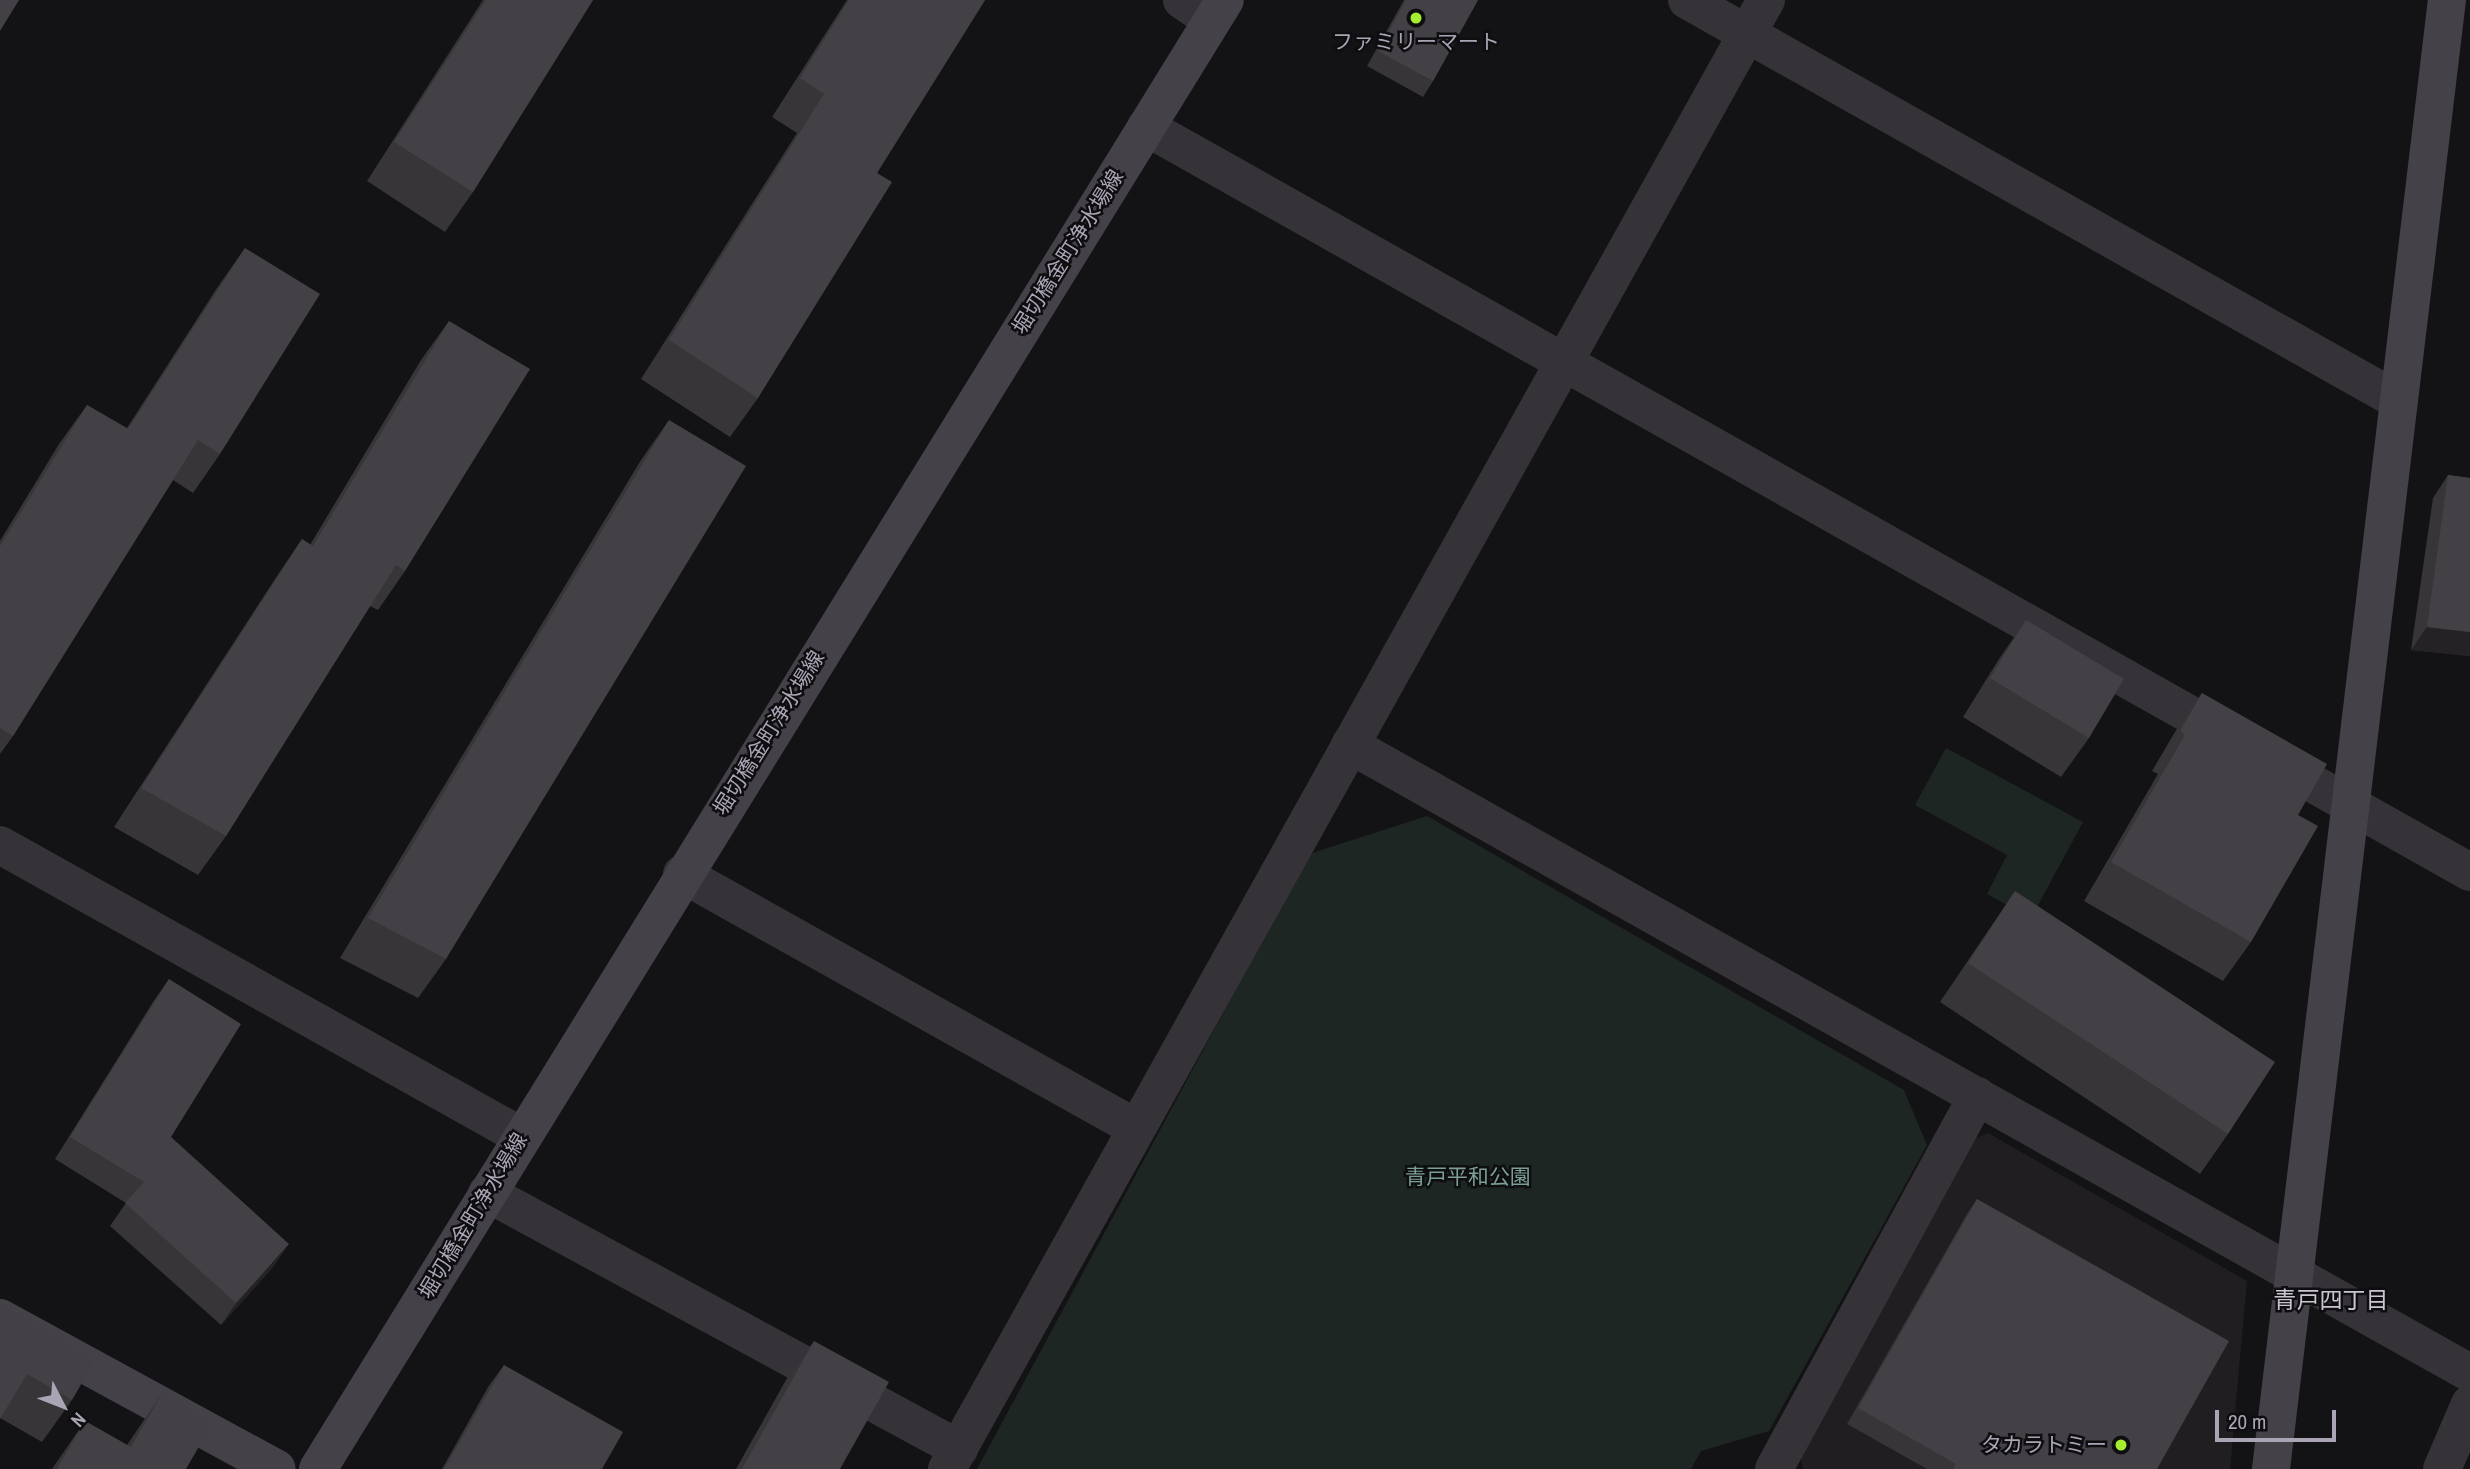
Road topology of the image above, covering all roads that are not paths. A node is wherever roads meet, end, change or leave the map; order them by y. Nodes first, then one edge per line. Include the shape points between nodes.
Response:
1 (1687, 0) edge
2 (1766, 0) edge
3 (2447, 0) edge
4 (1206, 7) edge
5 (1747, 33) junction
6 (1146, 127) junction
7 (1562, 362) junction
8 (2399, 401) junction
9 (1350, 745) junction
10 (2349, 803) junction
11 (0, 845) edge
12 (2470, 872) edge
13 (682, 874) junction
14 (1977, 1096) junction
15 (1136, 1128) junction
16 (521, 1136) junction
17 (487, 1194) junction
18 (2293, 1273) junction
19 (0, 1318) edge
20 (2470, 1373) edge
21 (2470, 1404) edge
22 (953, 1459) edge
23 (277, 1469) edge
24 (318, 1469) edge
25 (1774, 1469) edge
26 (2271, 1469) edge
27 (2442, 1469) edge

1 - 5 street
2 - 5 street
3 - 8 street
4 - 6 street, 堀切橋金町浄水場線
5 - 7 street
5 - 8 street
6 - 7 street
6 - 13 street, 堀切橋金町浄水場線
7 - 9 street
7 - 10 street
8 - 10 street
9 - 14 street
9 - 15 street
10 - 12 street
10 - 18 street
11 - 16 street
13 - 15 street
13 - 16 street, 堀切橋金町浄水場線
14 - 18 street
14 - 25 street
15 - 22 street
16 - 17 street, 堀切橋金町浄水場線
17 - 22 street
17 - 24 street, 堀切橋金町浄水場線
18 - 20 street
18 - 26 street
19 - 23 street
21 - 27 street

